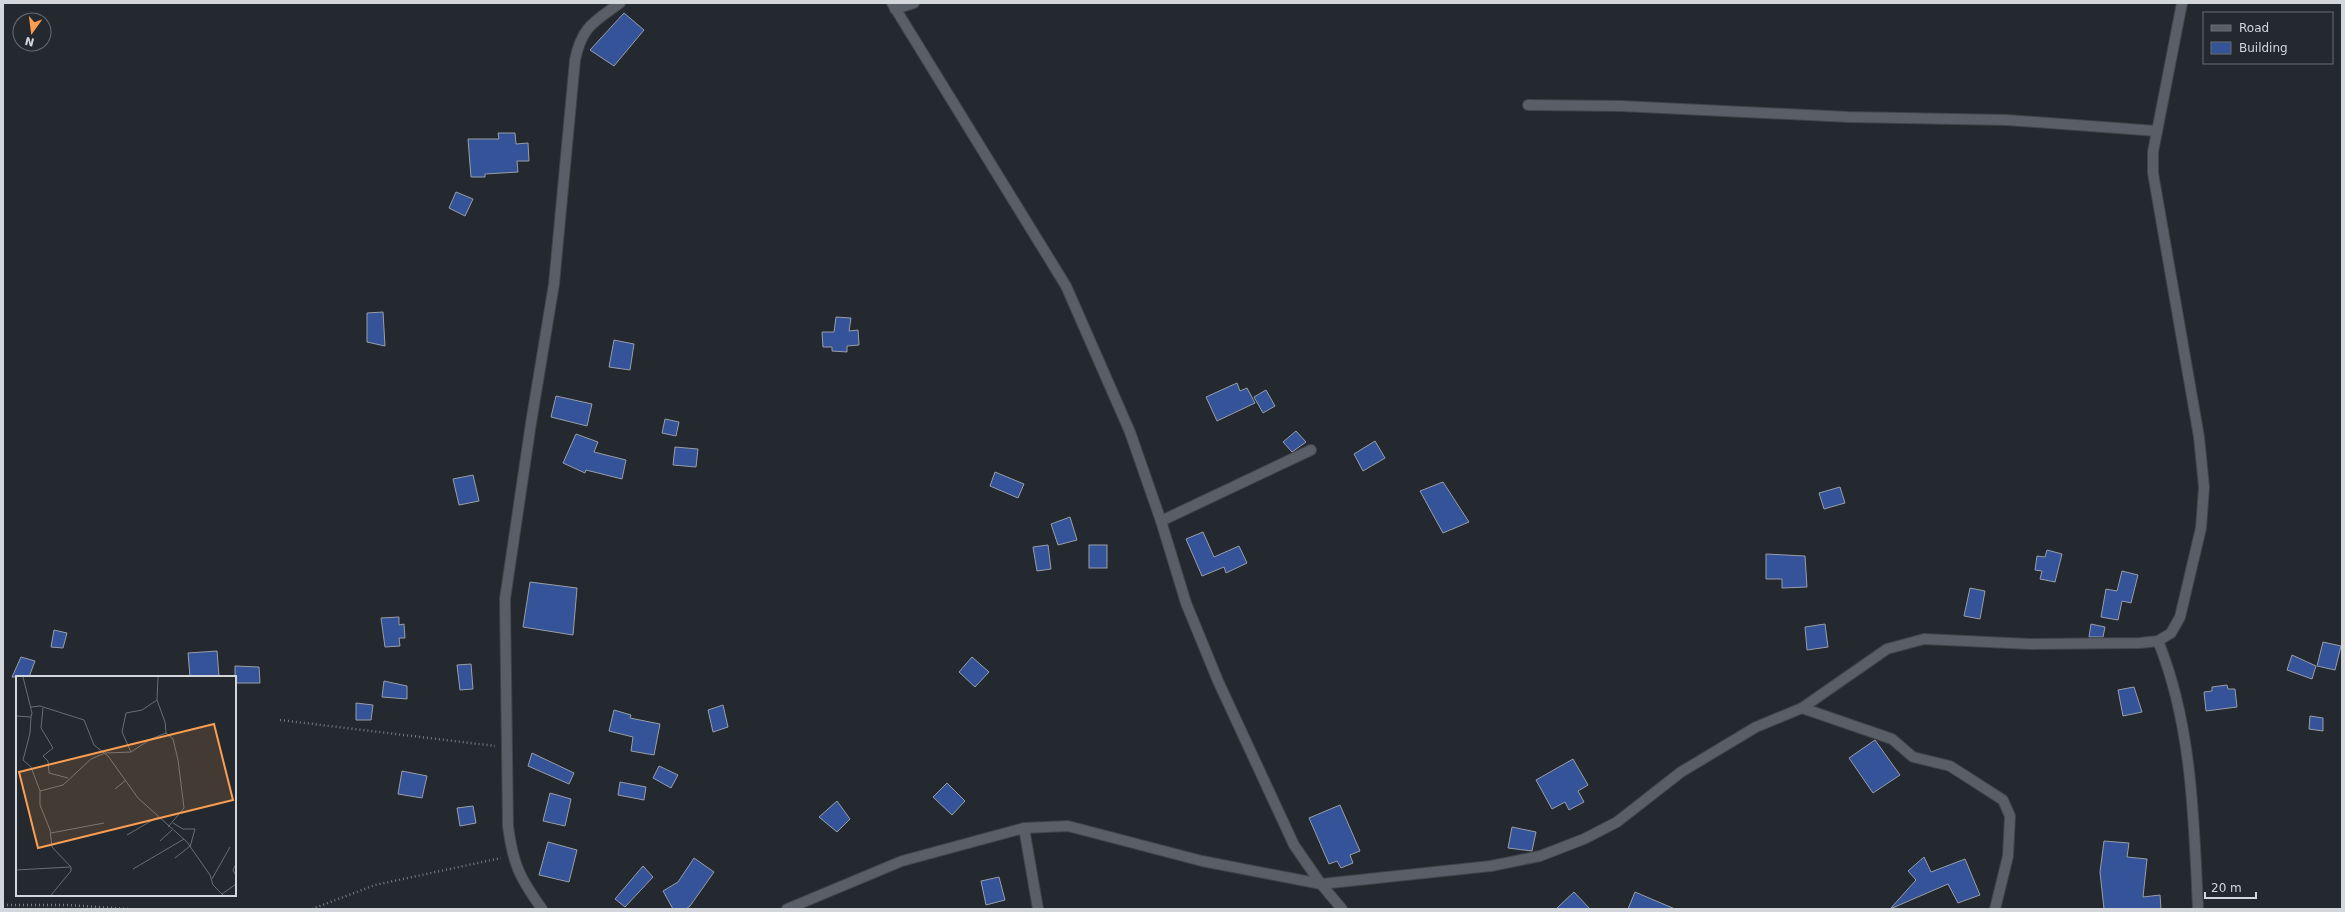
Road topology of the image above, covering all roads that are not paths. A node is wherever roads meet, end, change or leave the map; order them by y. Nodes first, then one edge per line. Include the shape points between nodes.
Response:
1 (620, 3) edge
2 (914, 3) edge
3 (2182, 3) edge
4 (893, 6) edge
5 (1528, 105) dead end
6 (2157, 131) junction
7 (1311, 450) dead end
8 (1161, 521) junction
9 (2158, 641) junction
10 (1802, 708) junction
11 (1024, 828) junction
12 (1321, 884) junction
13 (542, 909) edge
14 (787, 909) edge
15 (1038, 909) edge
16 (1342, 909) edge
17 (1995, 909) edge
18 (2198, 909) edge

1 - 13 street via 588,26 579,40 575,60 554,284 505,599 508,826 512,856 524,883
2 - 4 street
3 - 6 street
4 - 8 street via 1066,286 1130,432
5 - 6 street via 2007,120
6 - 9 street via 2153,173 2199,437 2204,487 2201,528 2180,617 2171,634
7 - 8 street
8 - 12 street via 1186,604 1218,681 1294,844
9 - 10 street via 2030,644 1924,639 1887,649
9 - 18 street via 2171,673 2191,782
10 - 12 street via 1756,727 1681,772 1617,822 1584,839 1540,856 1490,866
10 - 17 street via 1892,739 1913,757 1950,766 2003,800 2010,816 2008,856
11 - 12 street via 1068,826 1202,861
11 - 14 street via 902,861
11 - 15 street
12 - 16 street

